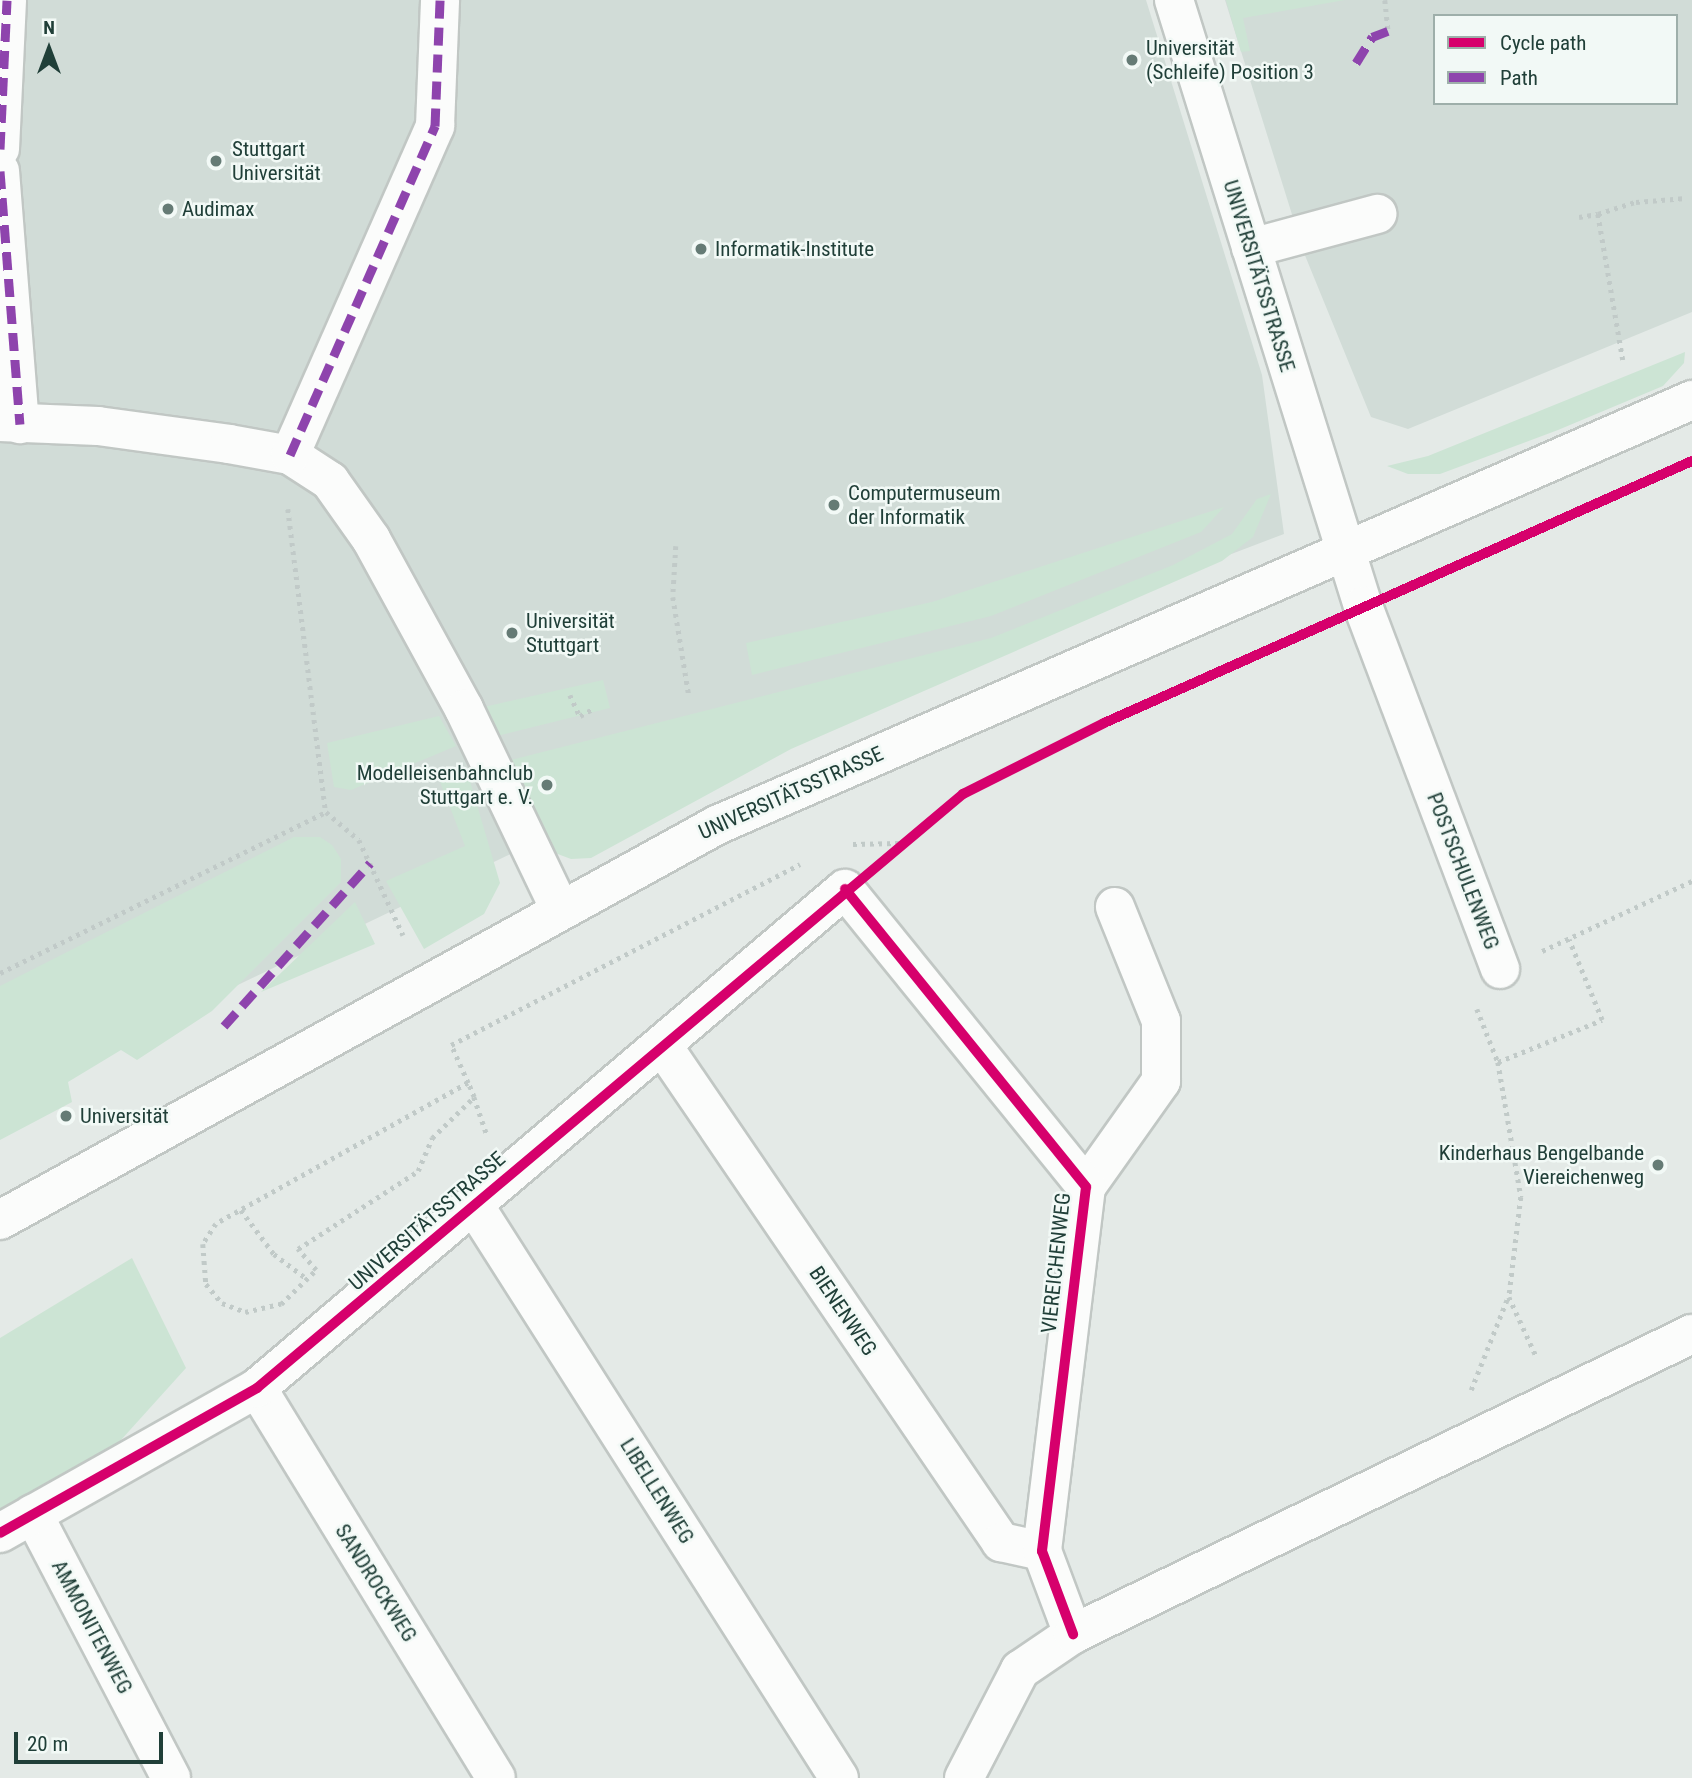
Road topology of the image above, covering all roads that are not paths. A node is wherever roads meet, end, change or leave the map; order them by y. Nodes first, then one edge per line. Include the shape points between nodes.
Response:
1 (8, 0) edge
2 (440, 0) edge
3 (1174, 0) edge
4 (0, 149) edge
5 (0, 171) edge
6 (1377, 214) dead end
7 (1251, 248) junction
8 (1692, 400) edge
9 (10, 423) edge
10 (290, 455) junction
11 (1346, 551) junction
12 (845, 889) joint
13 (1115, 906) dead end
14 (559, 907) junction
15 (1500, 968) road end
16 (662, 1045) junction
17 (1086, 1187) junction
18 (474, 1205) junction
19 (0, 1220) edge
20 (1687, 1347) edge
21 (257, 1388) junction
22 (33, 1514) junction
23 (0, 1533) edge
24 (1042, 1551) junction
25 (1073, 1634) junction
26 (171, 1778) edge
27 (496, 1778) edge
28 (839, 1778) edge
29 (964, 1778) edge

1 - 4 street
2 - 10 street via 435,126
3 - 7 street, UNIVERSITÄTSSTRASSE
5 - 9 street
6 - 7 street
7 - 11 street, UNIVERSITÄTSSTRASSE
8 - 11 street, UNIVERSITÄTSSTRASSE
9 - 10 street via 98,426
10 - 14 street via 330,481 372,539 464,709
11 - 14 street, UNIVERSITÄTSSTRASSE via 717,825
11 - 15 street, POSTSCHULENWEG
12 - 16 street, UNIVERSITÄTSSTRASSE
12 - 17 street, VIEREICHENWEG
13 - 17 street, VIEREICHENWEG via 1161,1021 1161,1081
14 - 19 street, UNIVERSITÄTSSTRASSE
16 - 18 street, UNIVERSITÄTSSTRASSE
16 - 24 street, BIENENWEG via 1001,1542
17 - 24 street, VIEREICHENWEG
18 - 21 street, UNIVERSITÄTSSTRASSE
18 - 28 street, LIBELLENWEG
20 - 25 street via 1556,1401
21 - 22 street, UNIVERSITÄTSSTRASSE
21 - 27 street, SANDROCKWEG
22 - 23 street, UNIVERSITÄTSSTRASSE
22 - 26 street, AMMONITENWEG
24 - 25 street, VIEREICHENWEG
25 - 29 street via 1020,1670

